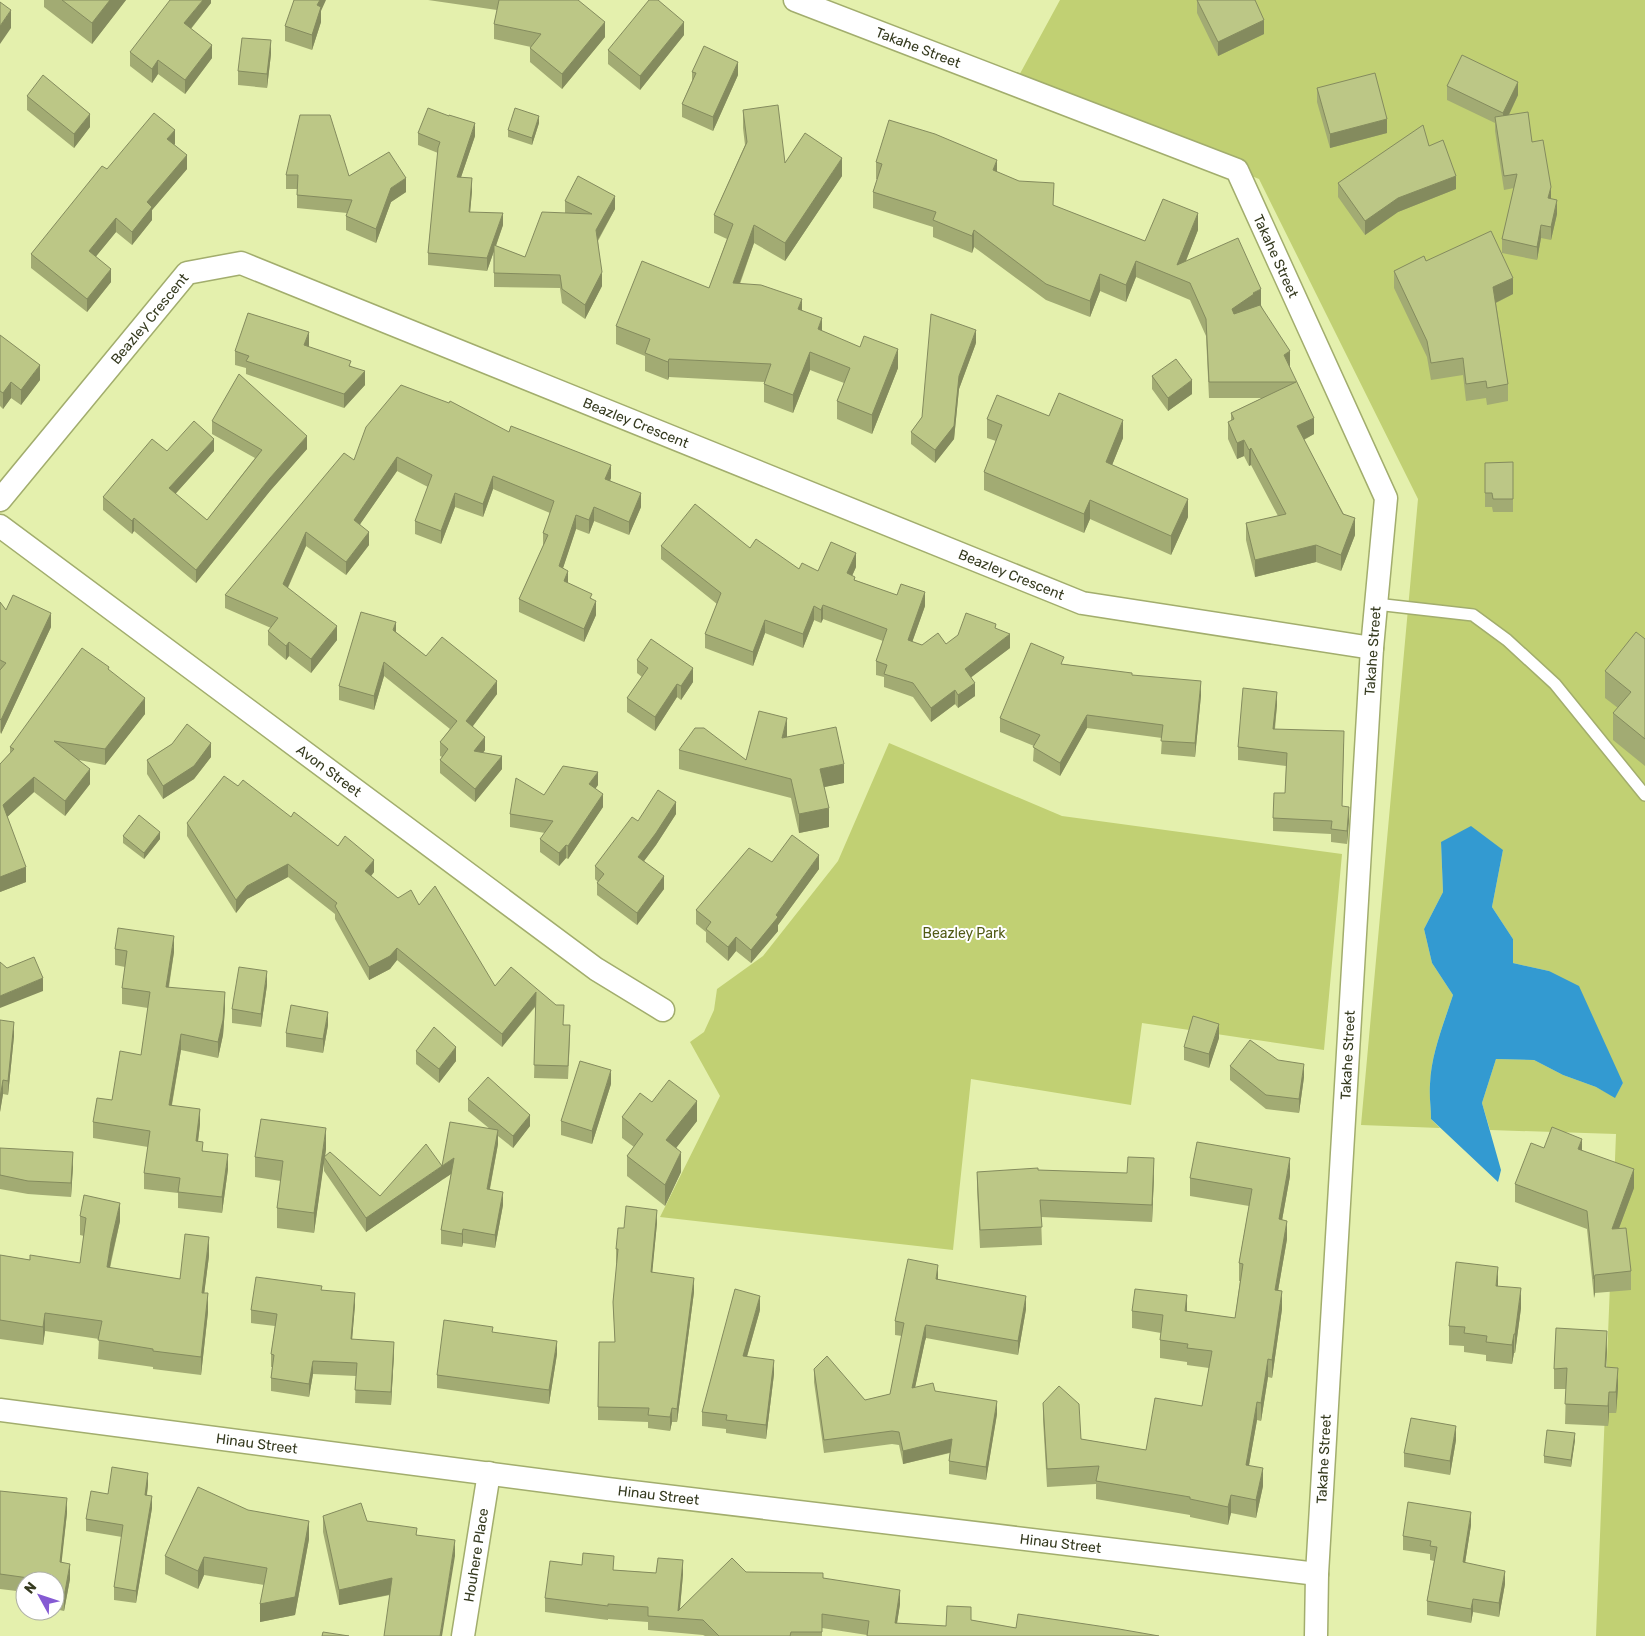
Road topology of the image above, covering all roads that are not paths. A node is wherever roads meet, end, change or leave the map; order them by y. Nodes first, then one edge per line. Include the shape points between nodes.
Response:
1 (795, 0) edge
2 (0, 500) edge
3 (0, 526) edge
4 (1376, 604) junction
5 (1372, 648) junction
6 (1645, 795) edge
7 (663, 1010) dead end
8 (0, 1410) edge
9 (489, 1473) junction
10 (1317, 1574) junction
11 (463, 1636) edge
12 (1316, 1636) edge

1 - 4 street, Takahe Street via 1237,170 1386,498
2 - 5 street, Beazley Crescent via 186,273 241,262 1082,603
3 - 7 street, Avon Street via 596,969
4 - 5 street, Takahe Street
4 - 6 lane via 1473,615 1507,640 1555,684
5 - 10 street, Takahe Street
8 - 9 street, Hinau Street
9 - 10 street, Hinau Street
9 - 11 street, Houhere Place
10 - 12 street, Takahe Street

